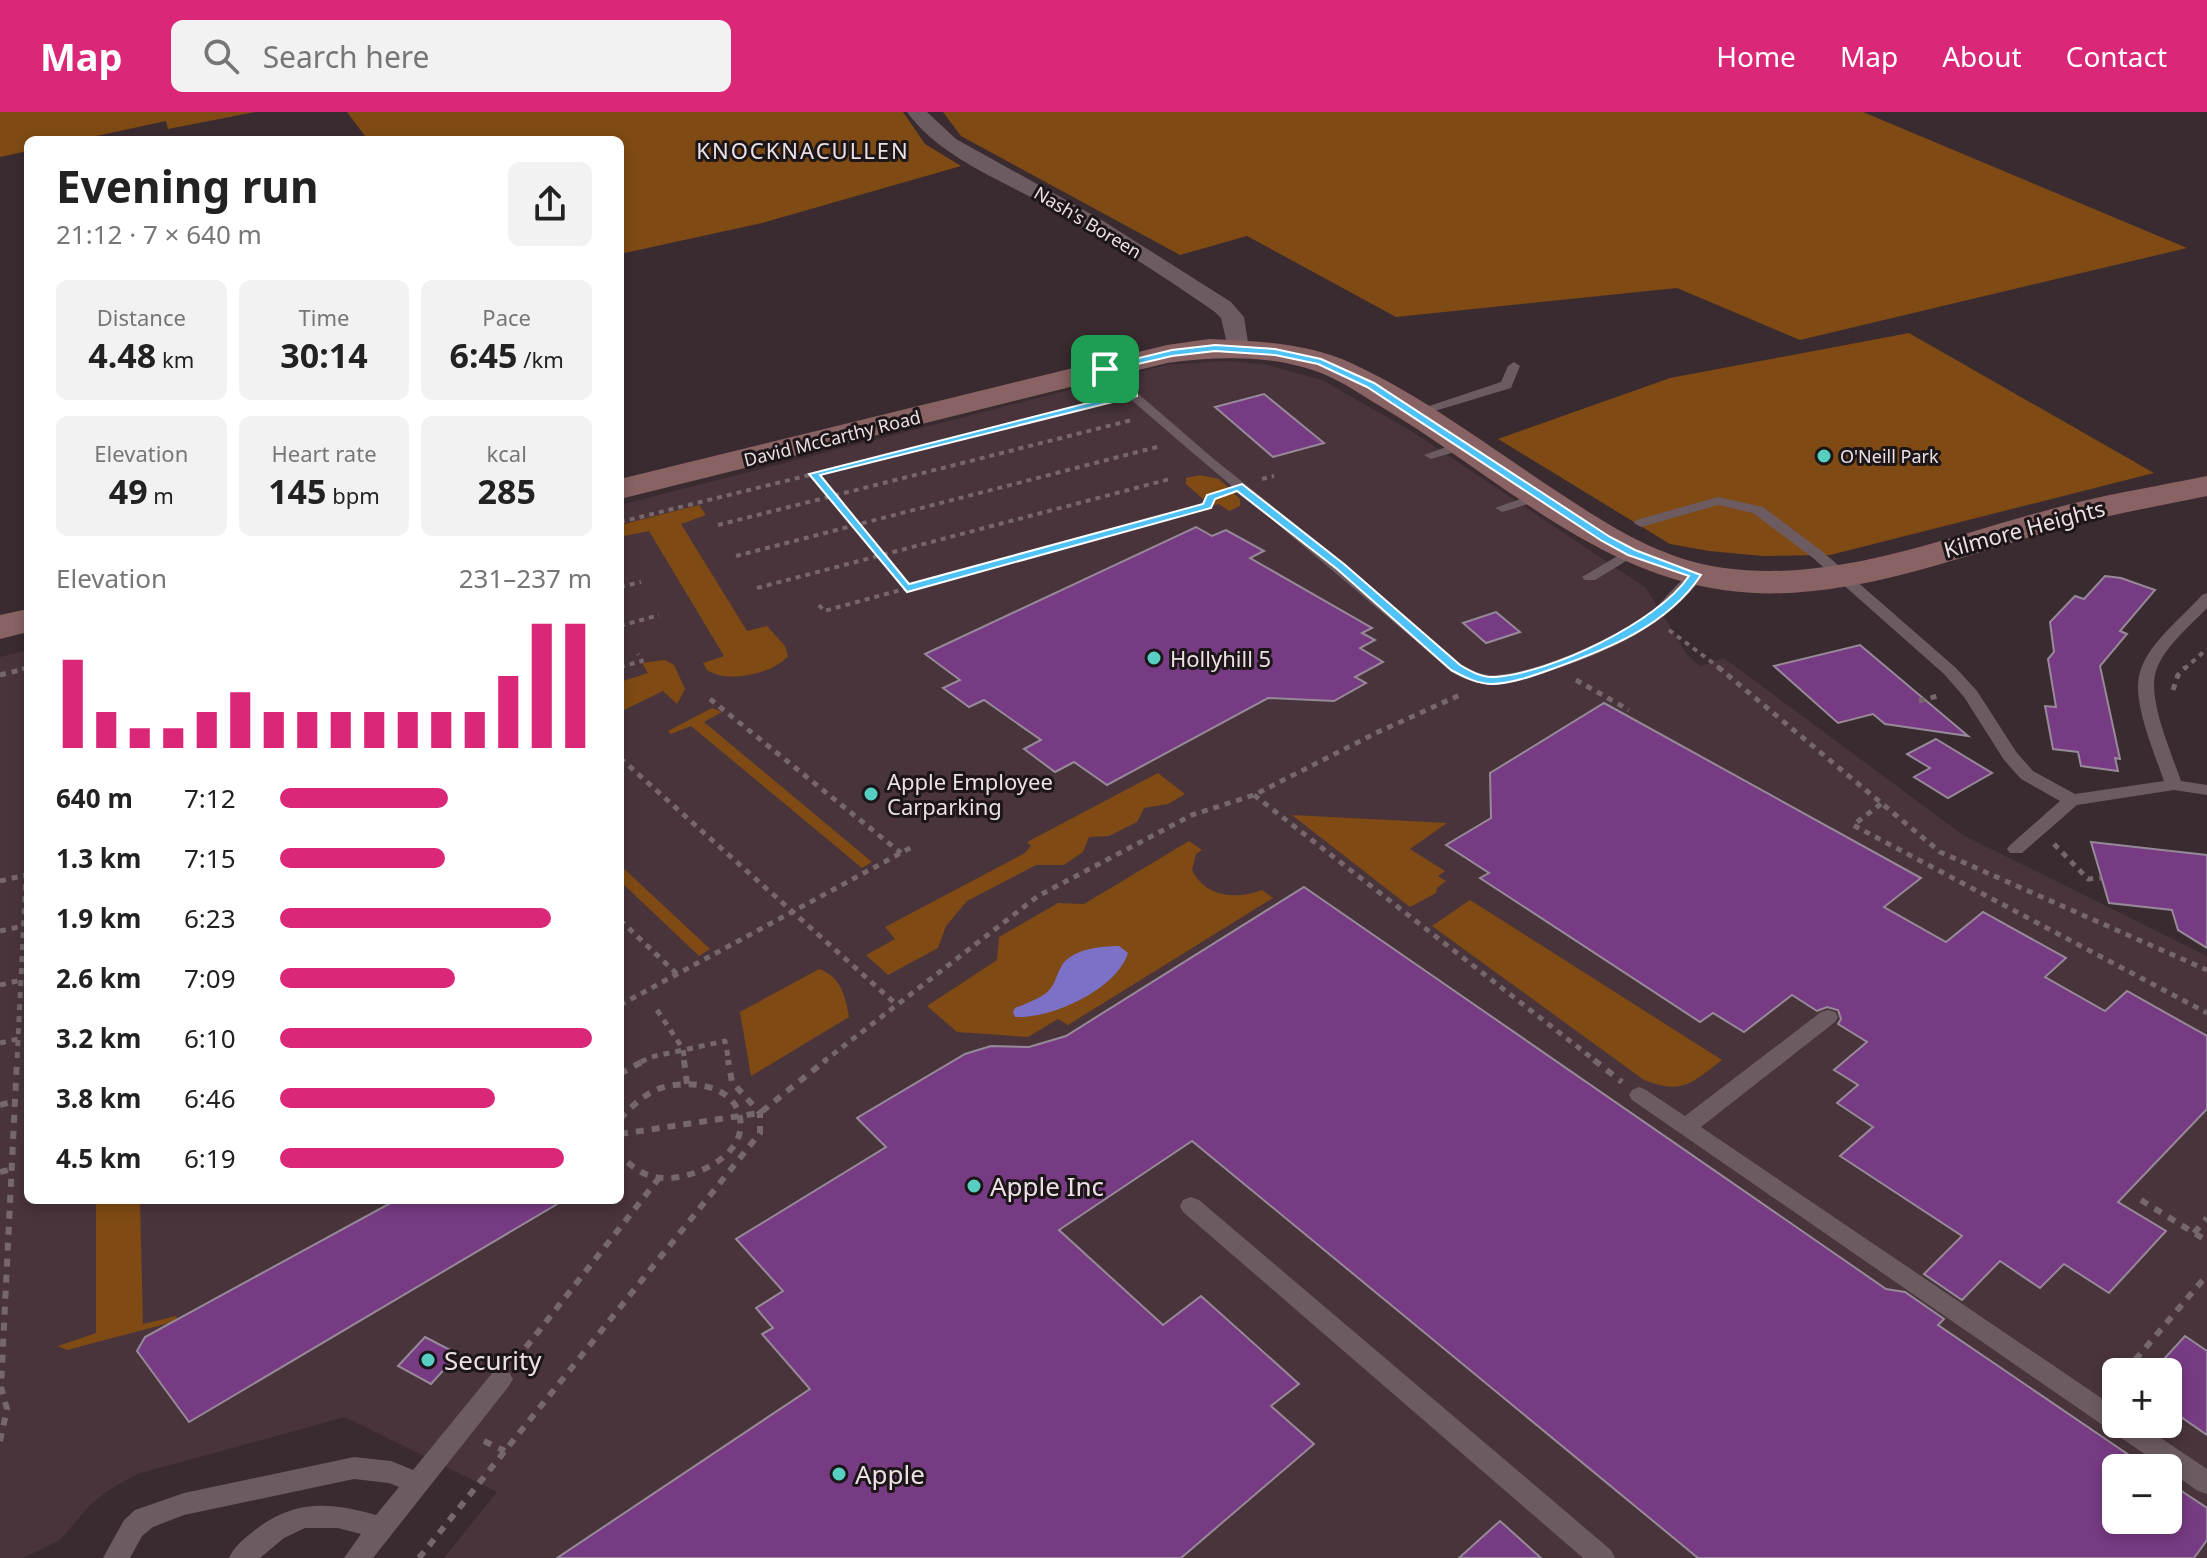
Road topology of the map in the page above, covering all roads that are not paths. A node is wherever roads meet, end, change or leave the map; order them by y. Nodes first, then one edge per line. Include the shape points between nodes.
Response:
1 (917, 112) edge
2 (1237, 348) junction
3 (1514, 366) dead end
4 (1105, 369) junction
5 (1044, 383) junction
6 (1415, 413) junction
7 (1463, 445) junction
8 (1431, 455) dead end
9 (624, 477) edge
10 (2207, 486) edge
11 (624, 488) edge
12 (2162, 493) junction
13 (1540, 496) junction
14 (1502, 508) dead end
15 (2207, 518) edge
16 (1636, 538) junction
17 (1696, 575) junction
18 (1590, 577) dead end
19 (1843, 578) junction
20 (2207, 598) edge
21 (24, 621) edge
22 (0, 627) edge
23 (24, 633) edge
24 (0, 639) edge
25 (2174, 785) junction
26 (2207, 790) edge
27 (2072, 800) junction
28 (2016, 849) dead end
29 (1828, 1017) dead end
30 (1639, 1095) road end
31 (1686, 1127) junction
32 (1191, 1206) dead end
33 (501, 1379) road end
34 (2102, 1411) edge
35 (2141, 1438) edge
36 (417, 1483) junction
37 (2207, 1483) edge
38 (380, 1528) junction
39 (116, 1558) edge
40 (242, 1558) edge
41 (357, 1558) edge
42 (1602, 1558) edge

1 - 2 street, Nash's Boreen via 951,147 1009,175 1223,307 1232,317
2 - 4 street, David McCarthy Road via 1191,350
2 - 6 street, David McCarthy Road via 1330,365
3 - 6 lane via 1506,385
4 - 5 street, David McCarthy Road
4 - 17 lane via 1238,487 1471,676 1506,680 1595,651 1650,619
5 - 9 street, David McCarthy Road via 990,390
5 - 11 street, David McCarthy Road
6 - 7 street, David McCarthy Road
7 - 8 lane
7 - 13 street, David McCarthy Road
10 - 12 street, Kilmore Heights
12 - 15 street
12 - 19 street, Kilmore Heights
13 - 14 lane
13 - 16 street, David McCarthy Road
16 - 17 street, David McCarthy Road
16 - 18 lane
16 - 19 lane via 1718,501 1758,510
17 - 19 street, David McCarthy Road via 1778,583
19 - 27 lane via 1950,671 2027,775
20 - 25 lane via 2155,660 2145,683
21 - 22 street
23 - 24 street
25 - 26 lane
25 - 27 lane
27 - 28 lane
29 - 31 lane
30 - 31 lane
31 - 34 lane
32 - 42 lane
33 - 36 lane
35 - 37 lane
36 - 38 lane
36 - 39 lane via 391,1472 354,1468 184,1504 144,1518
38 - 40 lane via 325,1514 303,1516 268,1532
38 - 41 lane

